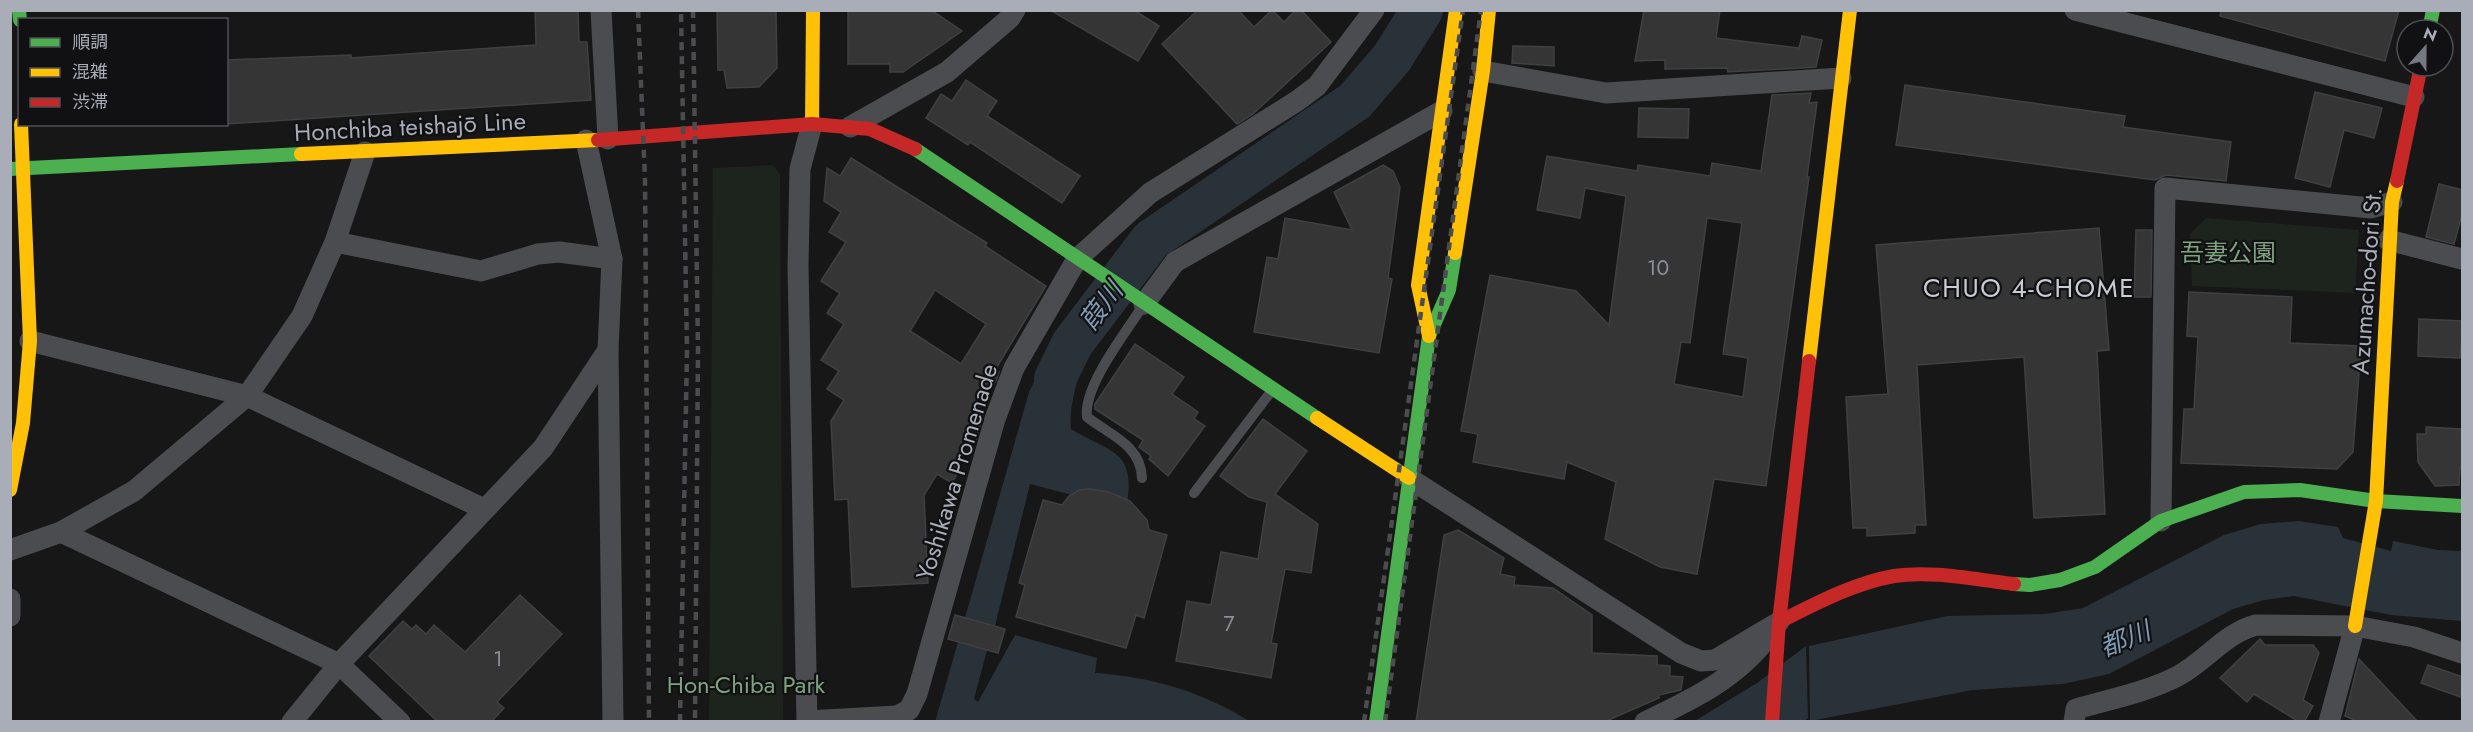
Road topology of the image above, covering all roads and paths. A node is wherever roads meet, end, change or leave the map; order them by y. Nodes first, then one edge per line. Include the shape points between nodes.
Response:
1 (601, 10) edge
2 (813, 10) edge
3 (1015, 10) edge
4 (1374, 10) edge
5 (1456, 10) edge
6 (1489, 10) edge
7 (1850, 10) edge
8 (2075, 10) edge
9 (1483, 71) junction
10 (1841, 78) junction
11 (2418, 78) edge
12 (2414, 96) junction
13 (1443, 111) junction
14 (812, 124) junction
15 (21, 126) edge
16 (850, 126) junction
17 (608, 139) junction
18 (586, 140) junction
19 (365, 152) junction
20 (16, 169) edge
21 (2392, 202) junction
22 (2388, 240) junction
23 (336, 242) junction
24 (612, 259) junction
25 (1077, 259) junction
26 (2463, 259) edge
27 (1136, 299) junction
28 (1429, 336) junction
29 (30, 341) junction
30 (608, 350) junction
31 (1273, 389) junction
32 (247, 396) junction
33 (17, 423) edge
34 (1142, 478) dead end
35 (1409, 478) junction
36 (10, 490) edge
37 (1194, 493) dead end
38 (2376, 501) junction
39 (2463, 506) edge
40 (484, 509) junction
41 (2161, 521) junction
42 (61, 532) junction
43 (10, 550) edge
44 (10, 599) edge
45 (10, 616) edge
46 (1779, 622) junction
47 (2355, 626) junction
48 (2463, 653) edge
49 (339, 664) junction
50 (807, 721) edge
51 (292, 722) edge
52 (400, 722) edge
53 (613, 722) edge
54 (1376, 722) edge
55 (1645, 722) edge
56 (1772, 722) edge
57 (2074, 722) edge
58 (2329, 722) edge

1 - 17 street
2 - 14 street
3 - 16 street via 947,72
4 - 25 street, Yoshikawa Promenade via 1317,86 1150,193
5 - 13 street
6 - 9 street
7 - 10 street
8 - 12 street
9 - 10 street via 1606,93
9 - 28 street via 1449,290
10 - 46 street
11 - 12 street, Azumacho-dori St.
12 - 21 street, Azumacho-dori St.
13 - 27 street via 1175,262
13 - 28 street via 1418,285
14 - 16 street, Honchiba teishajō Line
14 - 17 street, Honchiba teishajō Line
14 - 50 street via 800,169 798,266
15 - 20 street
16 - 25 street, Honchiba teishajō Line via 870,129 907,144
17 - 18 street, Honchiba teishajō Line
18 - 19 street, Honchiba teishajō Line
18 - 24 street
19 - 20 street, Honchiba teishajō Line
19 - 23 street
20 - 29 street
21 - 22 street, Azumacho-dori St.
21 - 41 street via 2371,208 2165,188
22 - 26 street
22 - 38 street, Azumacho-dori St.
23 - 24 street via 481,271 537,254 560,252
23 - 32 street via 302,316
24 - 30 street
25 - 27 street, Honchiba teishajō Line
25 - 50 street, Yoshikawa Promenade via 1014,368 995,419 917,694 909,710 897,716
27 - 31 street, Honchiba teishajō Line
27 - 34 lane via 1085,408 1086,417 1133,450
28 - 35 street
29 - 32 street
29 - 33 street
30 - 40 street via 543,448
30 - 53 street
31 - 35 street, Honchiba teishajō Line
31 - 37 lane
32 - 40 street
32 - 42 street via 134,491
33 - 36 street
35 - 46 street via 1682,653 1701,661 1715,660
35 - 54 street
38 - 39 street
38 - 41 street via 2300,490 2244,492
38 - 47 street, Azumacho-dori St.
40 - 49 street
41 - 46 street via 2095,567 2060,580 2030,585 1894,576 1839,594
42 - 43 street
42 - 49 street
44 - 45 street
46 - 55 street via 1756,654 1731,675
46 - 56 street
47 - 48 street via 2414,637
47 - 57 street via 2271,624 2242,628 2180,675 2076,709
47 - 58 street
49 - 51 street
49 - 52 street

